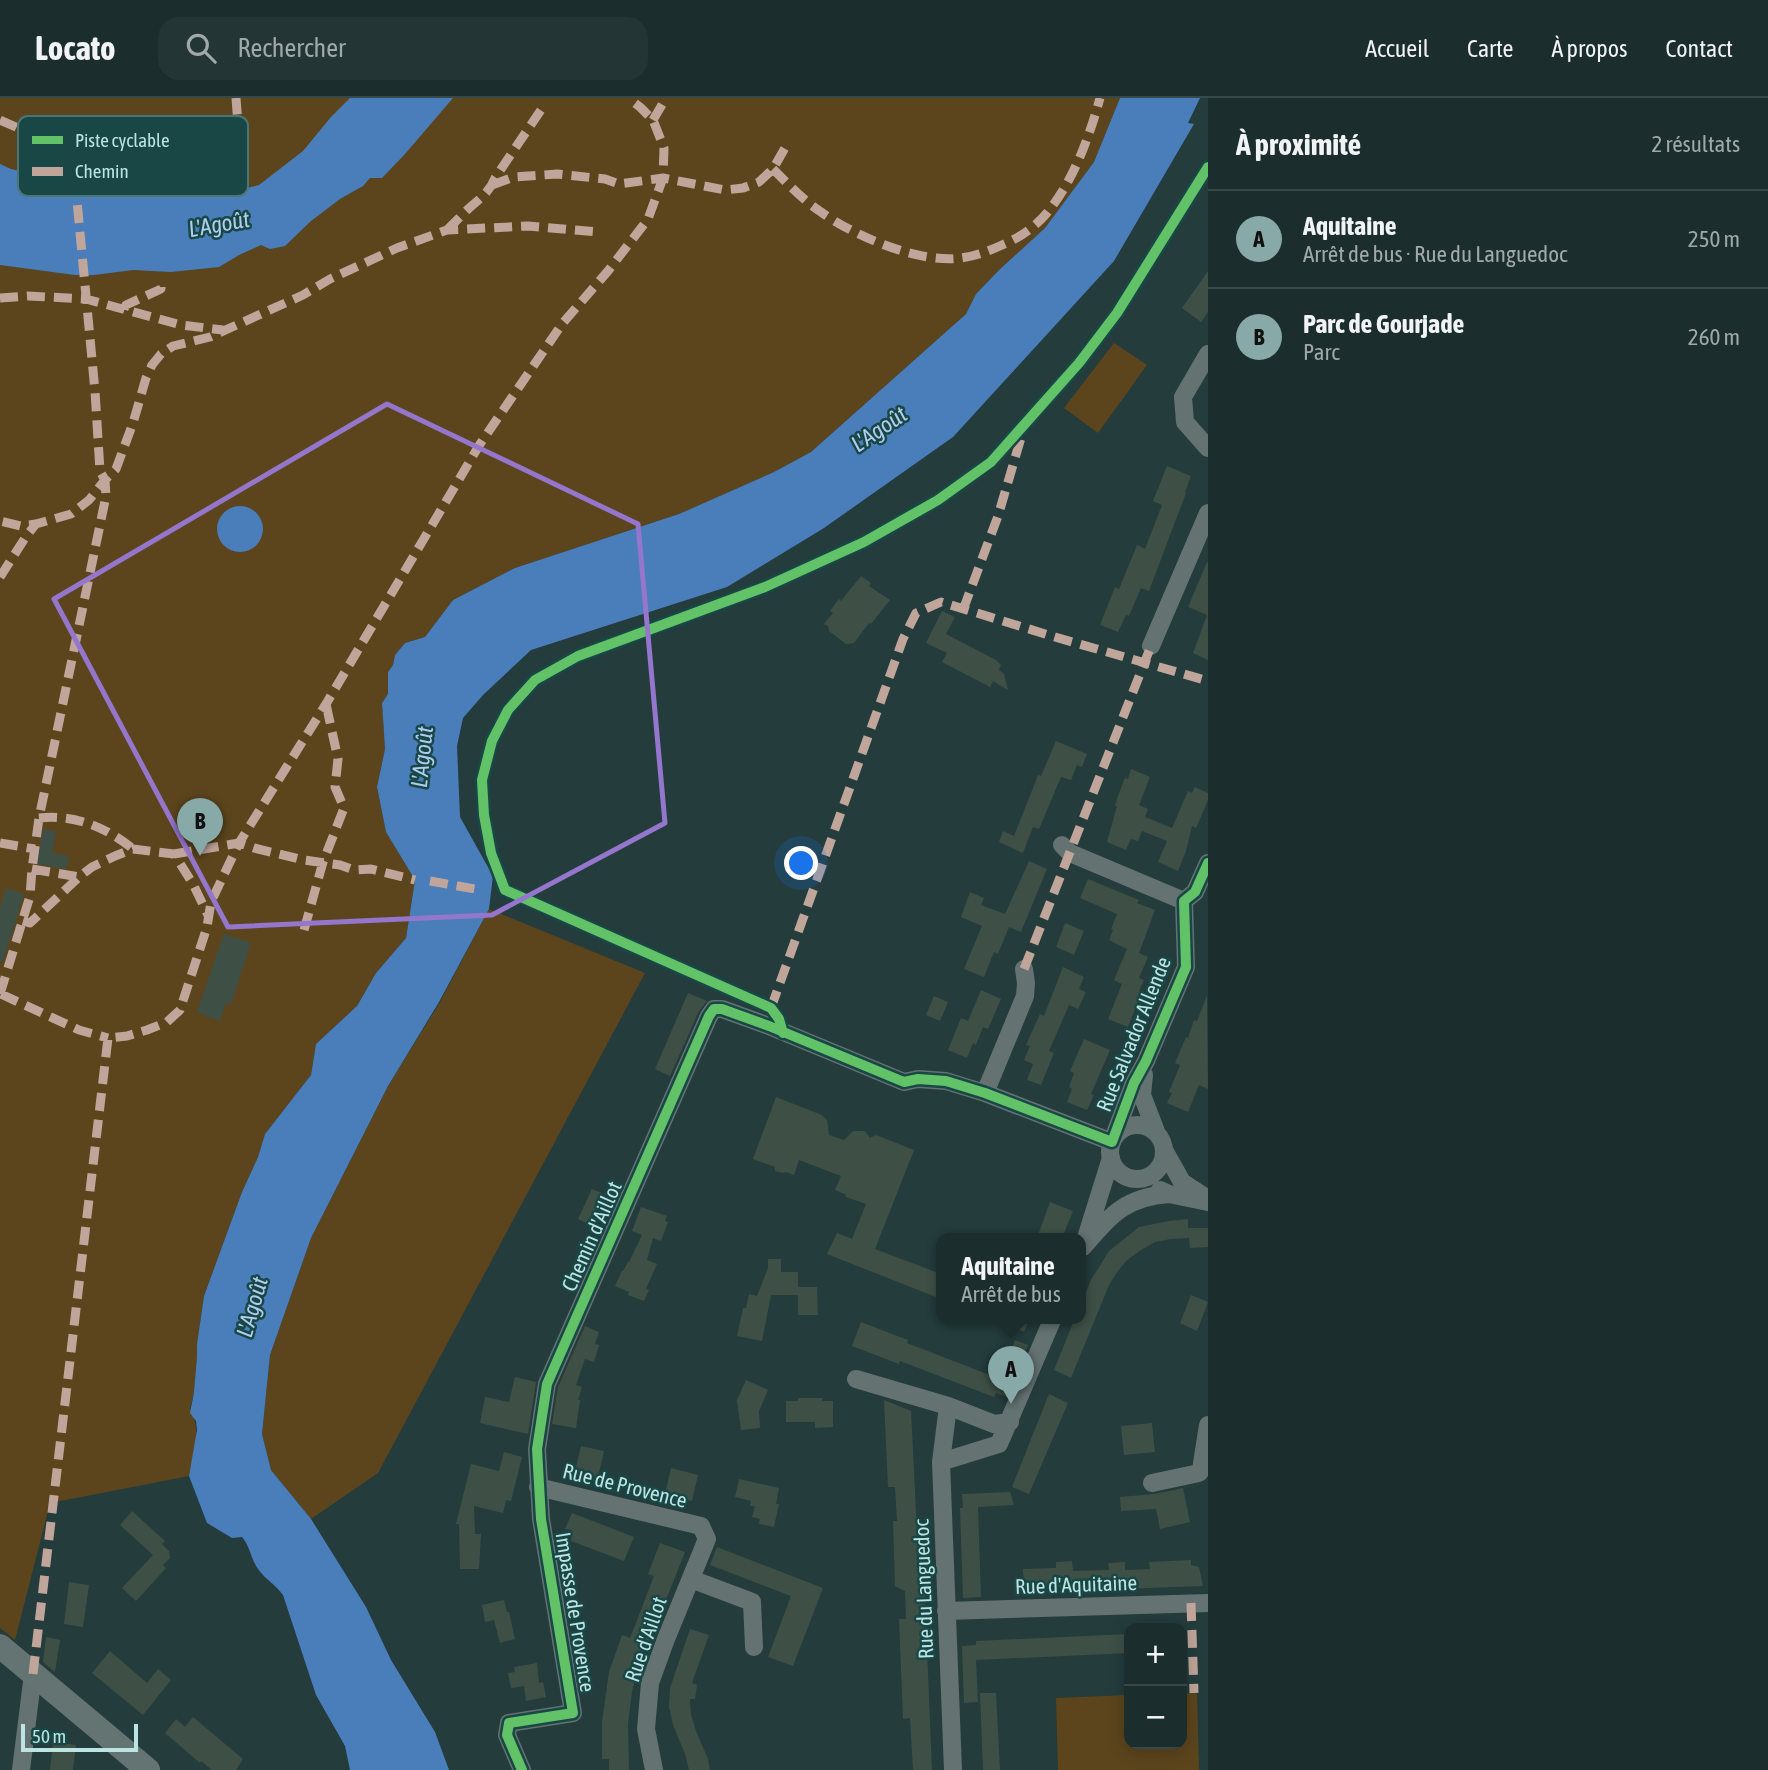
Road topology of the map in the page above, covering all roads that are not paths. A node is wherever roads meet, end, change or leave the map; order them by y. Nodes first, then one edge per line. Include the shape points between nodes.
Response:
1 (1208, 354) edge
2 (1208, 448) edge
3 (1208, 513) edge
4 (1151, 646) dead end
5 (1062, 845) dead end
6 (1208, 863) edge
7 (1184, 901) junction
8 (1024, 969) dead end
9 (1146, 1061) junction
10 (985, 1093) junction
11 (1161, 1142) junction
12 (1112, 1150) junction
13 (1146, 1183) junction
14 (1208, 1200) edge
15 (1086, 1237) edge
16 (1086, 1245) edge
17 (1051, 1324) edge
18 (856, 1379) dead end
19 (948, 1406) junction
20 (1010, 1422) junction
21 (1208, 1425) edge
22 (941, 1462) junction
23 (1152, 1483) dead end
24 (538, 1487) junction
25 (701, 1527) joint
26 (691, 1579) junction
27 (1208, 1602) edge
28 (946, 1611) junction
29 (0, 1646) edge
30 (754, 1647) dead end
31 (33, 1674) junction
32 (21, 1770) edge
33 (148, 1770) edge
34 (522, 1770) edge
35 (654, 1770) edge
36 (953, 1770) edge

1 - 2 street via 1183,397 1185,422
3 - 4 street
5 - 7 street via 1070,853
6 - 7 street via 1195,892
7 - 9 street, Rue Salvador Allende via 1186,967
8 - 10 street via 1025,996
9 - 11 street, Rue Salvador Allende via 1142,1095
9 - 12 street, Rue Salvador Allende
10 - 12 street
10 - 24 street, Chemin d'Aillot via 932,1079 904,1082 714,1009 547,1384 537,1449
11 - 12 street via 1148,1128 1134,1126 1119,1133
11 - 13 street via 1162,1163
11 - 14 street, Rue Salvador Allende via 1182,1182
12 - 13 street via 1119,1173
12 - 15 street
13 - 14 street via 1169,1194
13 - 16 street
17 - 20 street
18 - 19 street
19 - 20 street via 994,1424
19 - 22 street, Rue du Languedoc
20 - 22 street via 999,1444
21 - 23 street via 1199,1473
22 - 28 street, Rue du Languedoc
24 - 25 street, Rue de Provence
24 - 34 street, Impasse de Provence via 573,1713 509,1723 507,1735
25 - 26 street, Rue d'Aillot via 707,1539
26 - 30 street via 752,1602
26 - 35 street, Rue d'Aillot via 650,1683 646,1729
27 - 28 street, Rue d'Aquitaine
28 - 36 street, Rue du Languedoc
29 - 31 main road
31 - 32 street
31 - 33 main road

